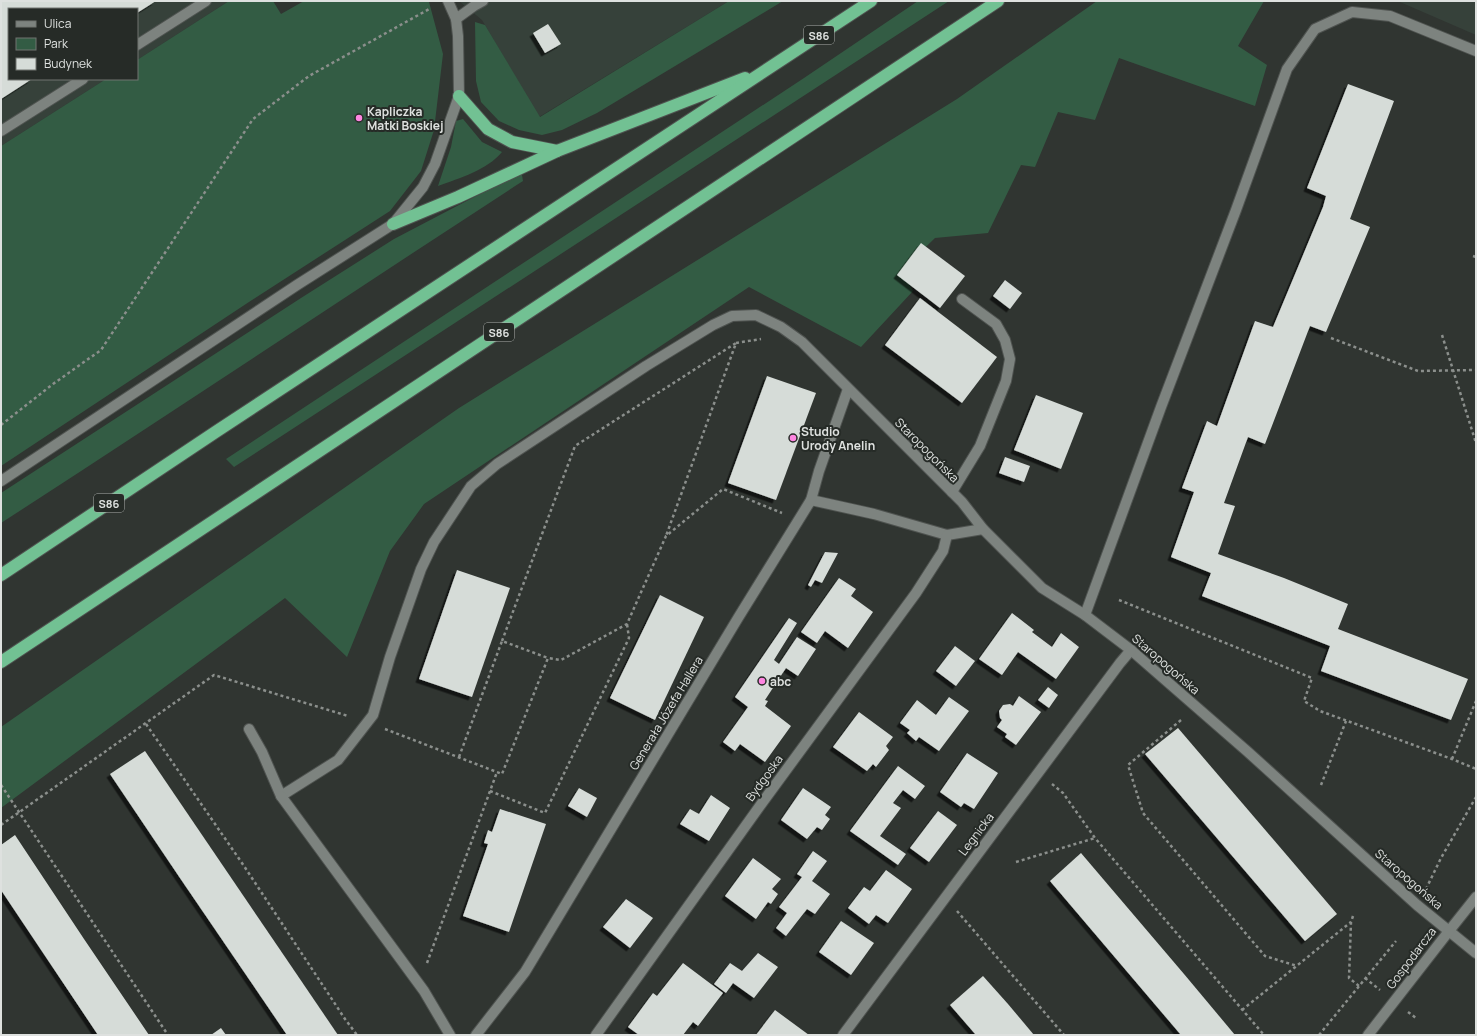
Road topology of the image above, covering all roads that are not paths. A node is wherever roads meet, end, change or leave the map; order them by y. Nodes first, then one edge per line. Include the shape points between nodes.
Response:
1 (206, 1) edge
2 (448, 1) edge
3 (483, 1) edge
4 (871, 1) edge
5 (998, 1) edge
6 (456, 19) junction
7 (138, 44) edge
8 (1476, 51) edge
9 (766, 70) junction
10 (81, 80) edge
11 (459, 96) junction
12 (1, 131) edge
13 (557, 151) junction
14 (393, 224) junction
15 (962, 299) dead end
16 (848, 389) junction
17 (1, 481) edge
18 (952, 492) junction
19 (811, 500) junction
20 (983, 529) junction
21 (947, 535) junction
22 (1, 575) edge
23 (1085, 615) junction
24 (1131, 650) junction
25 (1, 662) edge
26 (249, 729) dead end
27 (281, 796) junction
28 (1476, 897) edge
29 (1449, 930) junction
30 (1476, 954) edge
31 (450, 1035) edge
32 (476, 1035) edge
33 (596, 1035) edge
34 (844, 1035) edge
35 (1368, 1035) edge

1 - 7 street
2 - 6 street
3 - 6 street
4 - 9 highway, S86
5 - 25 highway, S86
6 - 11 street
8 - 23 street via 1390,16 1352,12 1315,29 1311,34 1287,69
9 - 13 highway
9 - 22 highway, S86
10 - 12 street
11 - 13 highway via 488,129 512,142
11 - 14 street via 435,164 423,187
13 - 14 highway
14 - 17 street
15 - 18 street via 996,324 1005,340 1010,359 1006,381 980,446
16 - 18 street, Staropogońska
16 - 19 street, Generała Józefa Hallera
16 - 27 street, Staropogońska via 802,342 780,327 756,314 732,316 646,366 497,464 471,486 434,542 421,569 373,715 338,760
18 - 20 street, Staropogońska
19 - 21 street via 874,514
19 - 32 street, Generała Józefa Hallera via 525,972
20 - 21 street
20 - 23 street, Staropogońska via 1042,588
21 - 33 street, Bydgoska via 943,551 916,593
23 - 24 street, Staropogońska
24 - 29 street, Staropogońska via 1417,905
24 - 34 street, Legnicka
26 - 27 street
27 - 31 street via 424,991
28 - 29 street, Gospodarcza
29 - 30 street, Staropogońska
29 - 35 street, Gospodarcza

